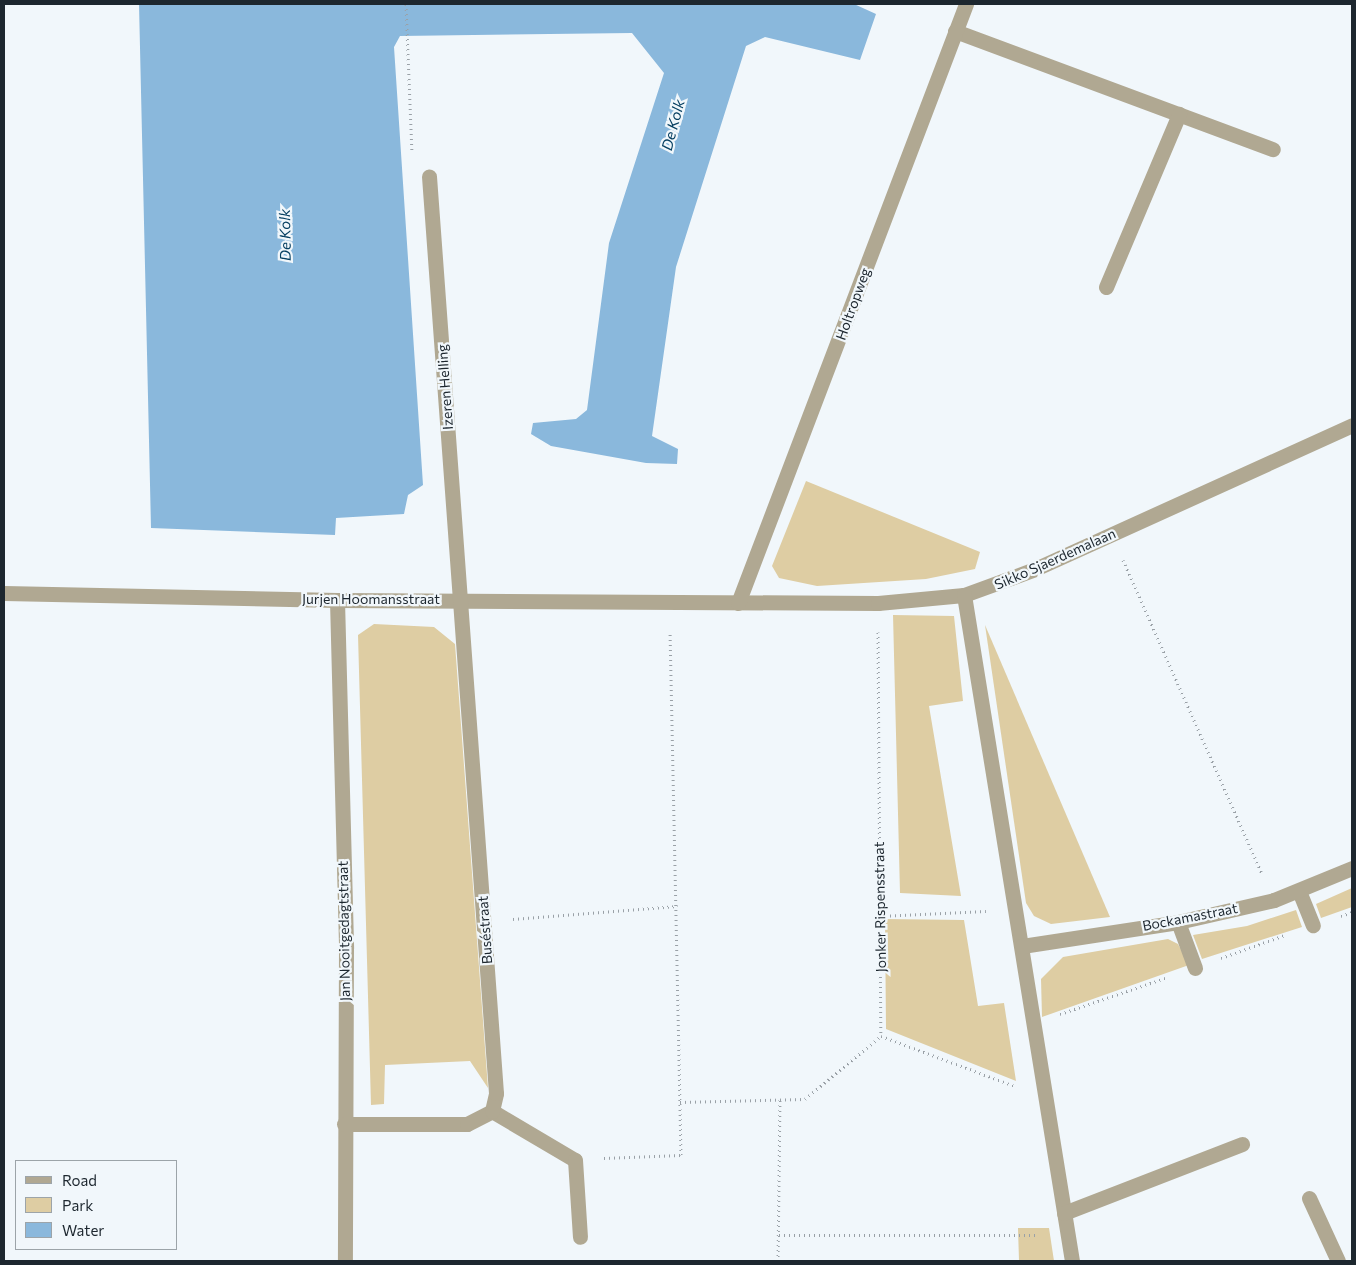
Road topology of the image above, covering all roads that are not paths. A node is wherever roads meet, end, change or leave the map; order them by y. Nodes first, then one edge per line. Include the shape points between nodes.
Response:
1 (966, 4) edge
2 (955, 31) junction
3 (1179, 114) junction
4 (1272, 149) dead end
5 (428, 176) road end
6 (1106, 287) dead end
7 (1352, 425) edge
8 (4, 593) edge
9 (964, 595) junction
10 (461, 599) junction
11 (337, 600) junction
12 (738, 603) junction
13 (1352, 868) edge
14 (1299, 891) junction
15 (1178, 922) junction
16 (1313, 925) dead end
17 (1022, 946) junction
18 (1195, 968) dead end
19 (492, 1111) junction
20 (344, 1124) junction
21 (1242, 1144) dead end
22 (1309, 1198) dead end
23 (1064, 1212) junction
24 (580, 1237) dead end
25 (345, 1261) edge
26 (1072, 1261) edge
27 (1338, 1261) edge

1 - 2 street, Holtropweg
2 - 3 street
2 - 12 street, Holtropweg
3 - 4 street
3 - 6 street
5 - 10 street, Izeren Helling
7 - 9 street, Sikko Sjaerdemalaan via 1111,534
8 - 11 street, Jurjen Hoomansstraat
9 - 12 street, Sikko Sjaerdemalaan via 878,603
9 - 17 street
10 - 11 street, Jurjen Hoomansstraat
10 - 12 street, Jurjen Hoomansstraat
10 - 19 street, Buséstraat via 496,1093
11 - 20 street, Jan Nooitgedagtstraat via 346,948
13 - 14 street, Bockamastraat
14 - 15 street, Bockamastraat via 1274,900
14 - 16 street
15 - 17 street, Bockamastraat
15 - 18 street
17 - 23 street
19 - 20 street via 467,1124
19 - 24 street via 575,1160
20 - 25 street, Jan Nooitgedagtstraat
21 - 23 street
22 - 27 street
23 - 26 street

